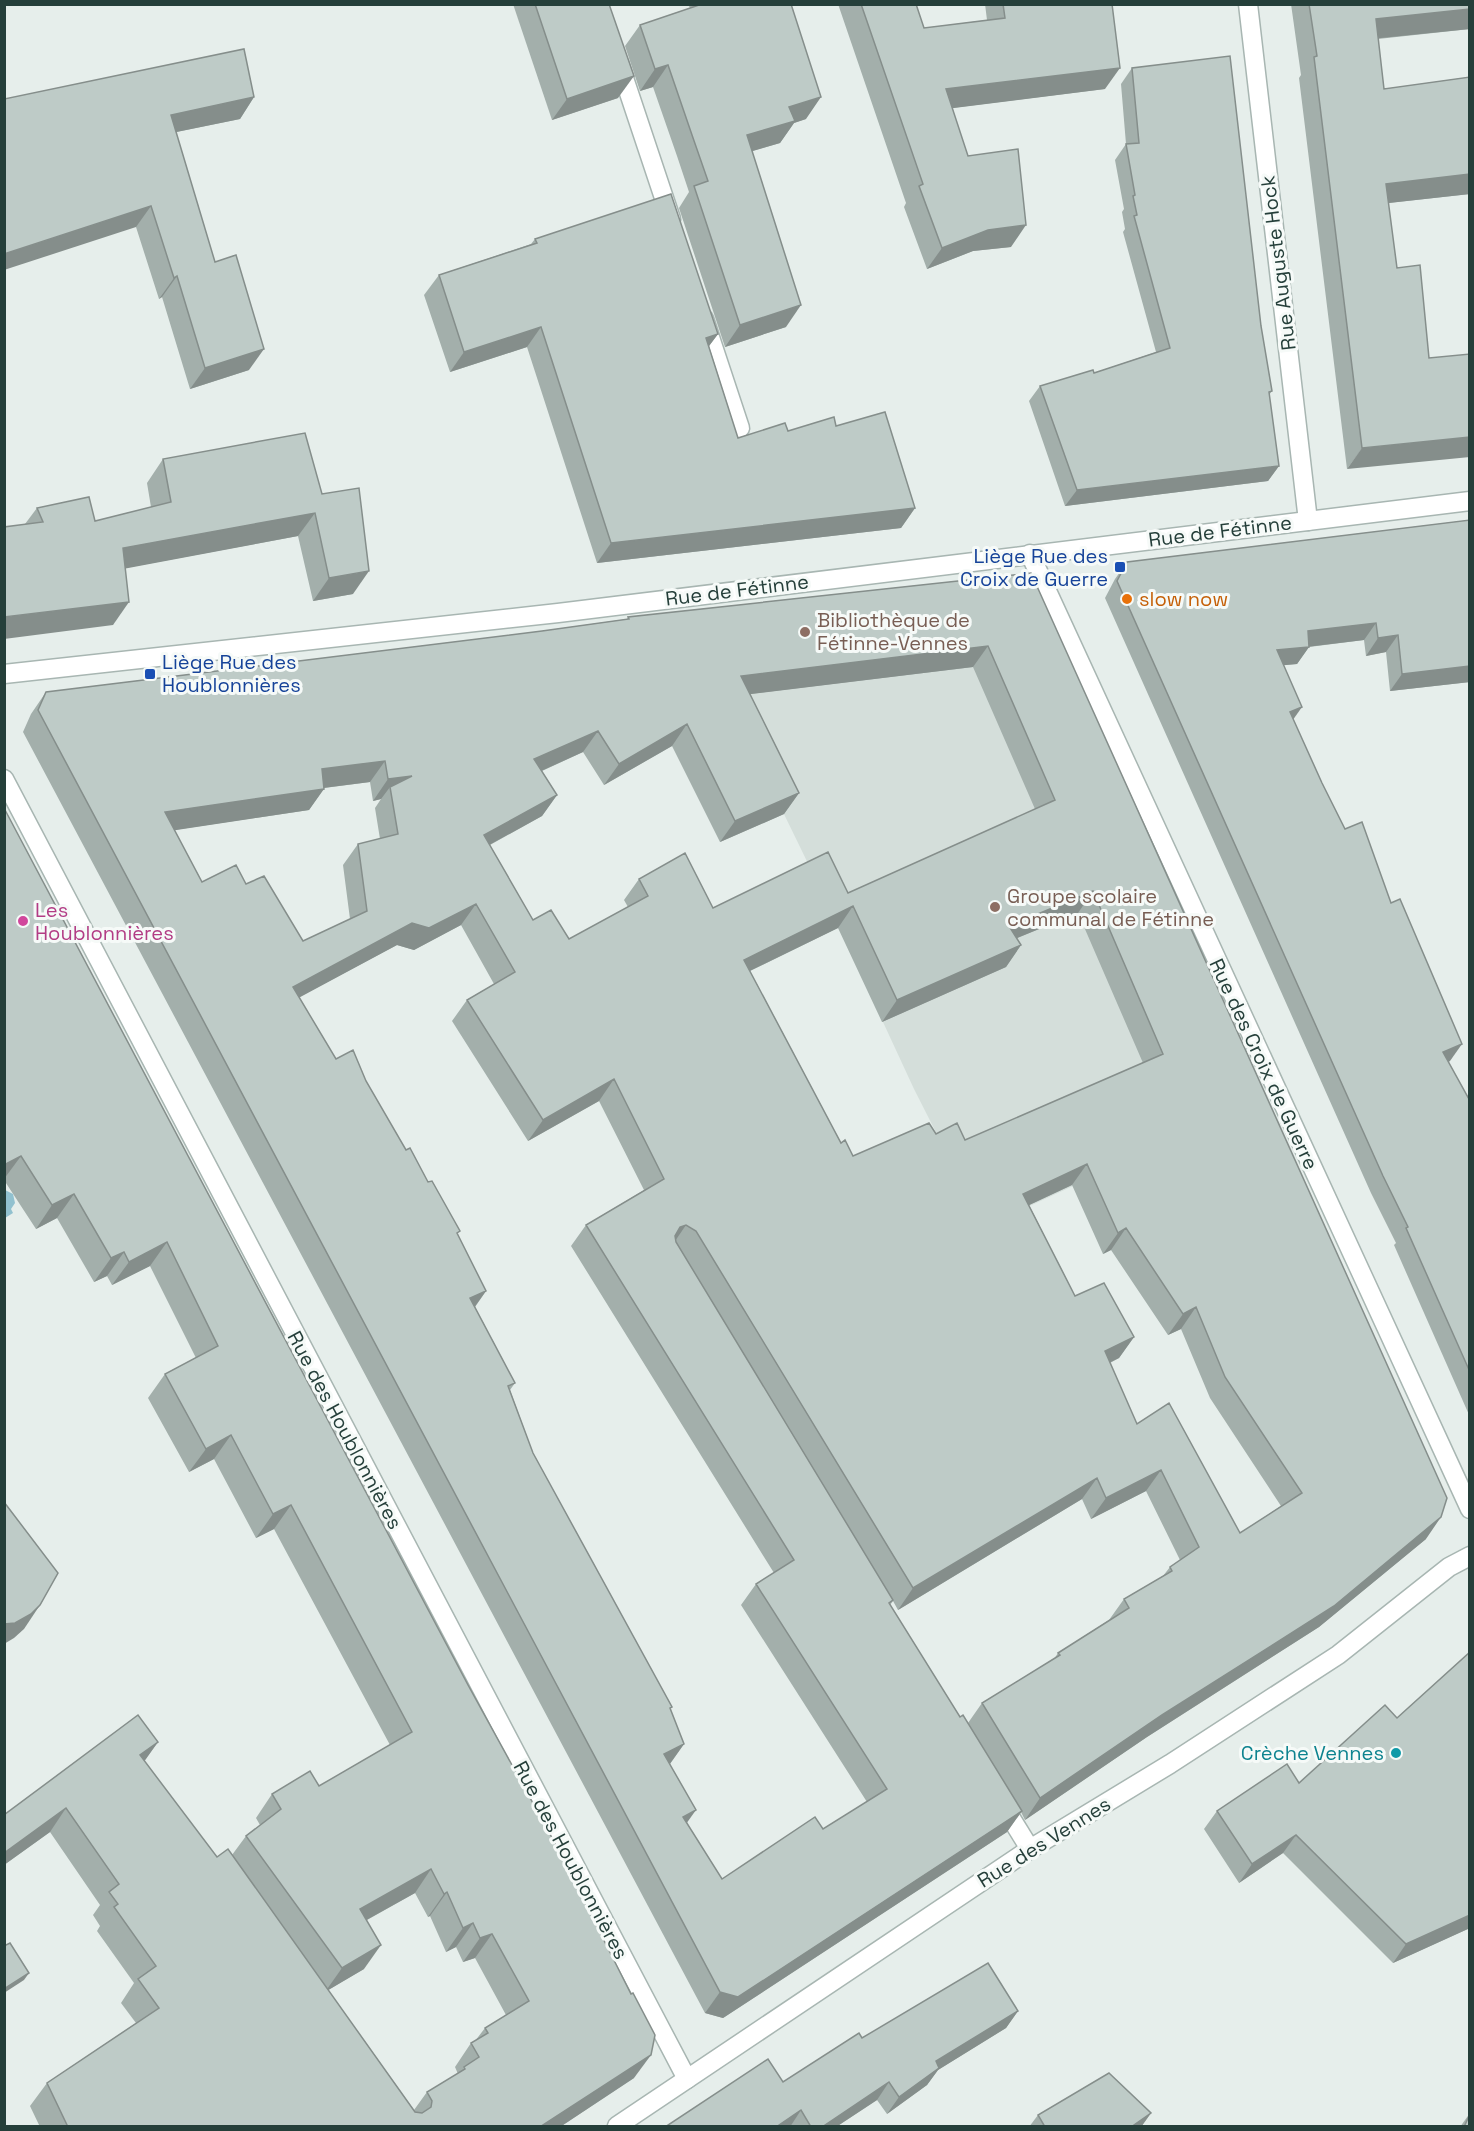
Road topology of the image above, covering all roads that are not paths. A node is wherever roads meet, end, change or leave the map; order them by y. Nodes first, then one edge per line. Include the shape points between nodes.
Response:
1 (1248, 4) edge
2 (614, 49) edge
3 (677, 239) edge
4 (699, 306) edge
5 (740, 428) dead end
6 (1470, 501) edge
7 (1308, 520) junction
8 (1030, 554) junction
9 (4, 674) edge
10 (4, 779) edge
11 (1470, 1509) edge
12 (1470, 1556) edge
13 (992, 1788) edge
14 (1030, 1849) junction
15 (687, 2079) junction
16 (617, 2127) edge

1 - 7 street, Rue Auguste Hock
2 - 3 street
4 - 5 street
6 - 7 street, Rue de Fétinne
7 - 8 street, Rue de Fétinne
8 - 9 street, Rue de Fétinne via 558,613
8 - 11 street, Rue des Croix de Guerre
10 - 15 street, Rue des Houblonnières
12 - 14 street, Rue des Vennes via 1449,1567 1338,1655
13 - 14 street
14 - 15 street, Rue des Vennes
15 - 16 street, Rue des Vennes

